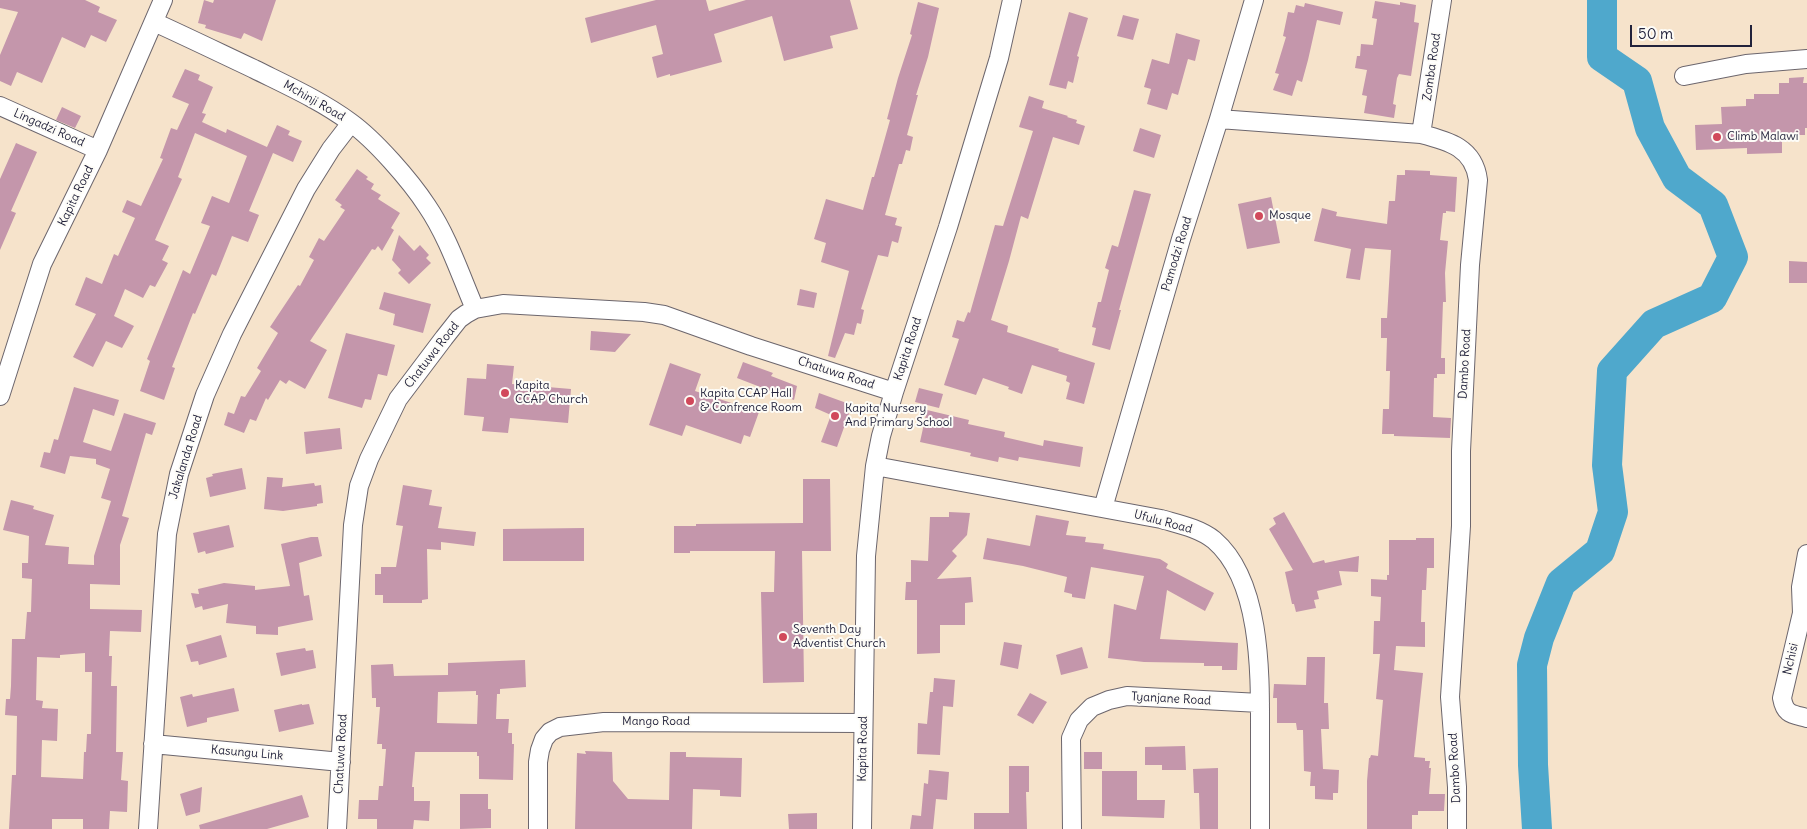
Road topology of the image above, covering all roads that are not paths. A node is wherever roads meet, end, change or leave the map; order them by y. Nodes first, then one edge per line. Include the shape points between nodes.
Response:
1 (1012, 0) edge
2 (1254, 0) edge
3 (1442, 0) edge
4 (157, 7) edge
5 (1807, 59) edge
6 (1684, 76) dead end
7 (0, 106) edge
8 (1219, 119) junction
9 (351, 123) junction
10 (1422, 134) junction
11 (98, 150) junction
12 (475, 309) junction
13 (894, 392) junction
14 (0, 396) edge
15 (875, 466) junction
16 (1103, 508) junction
17 (1807, 554) edge
18 (1260, 703) junction
19 (1807, 718) edge
20 (863, 723) junction
21 (153, 744) junction
22 (341, 762) junction
23 (148, 829) edge
24 (337, 829) edge
25 (538, 829) edge
26 (862, 829) edge
27 (1072, 829) edge
28 (1260, 829) edge
29 (1457, 829) edge

1 - 13 street, Kapita Road via 999,58
2 - 8 street, Pamodzi Road
3 - 10 street, Zomba Road
4 - 9 street, Mchinji Road
4 - 11 street, Kapita Road
5 - 6 street via 1746,64
7 - 11 street, Lingadzi Road
8 - 10 street, Dambo Road
8 - 16 street, Pamodzi Road
9 - 12 street, Mchinji Road via 427,205 444,234
9 - 21 street, Jakalanda Road via 330,149 306,189 232,334 205,395 179,474 167,534
10 - 29 street, Dambo Road via 1458,147 1476,168 1478,180 1470,265 1450,697
11 - 14 street, Kapita Road via 42,264
12 - 13 street, Chatuwa Road via 503,304 664,315
12 - 22 street, Chatuwa Road via 459,320 398,399 359,486 353,526
13 - 15 street, Kapita Road via 880,436
15 - 16 street, Ufulu Road
15 - 20 street, Kapita Road via 866,556
16 - 18 street, Ufulu Road via 1190,527 1213,539 1230,558 1241,579 1254,623
17 - 19 street, Nchisi via 1801,587 1802,613 1782,698 1783,708 1789,714
18 - 27 street, Tyanjane Road via 1126,696 1092,707 1079,720 1071,738
18 - 28 street, Ufulu Road
20 - 25 street, Mango Road via 604,722 560,727 550,732 540,750
20 - 26 street, Kapita Road
21 - 22 street, Kasungu Link
21 - 23 street, Jakalanda Road
22 - 24 street, Chatuwa Road

